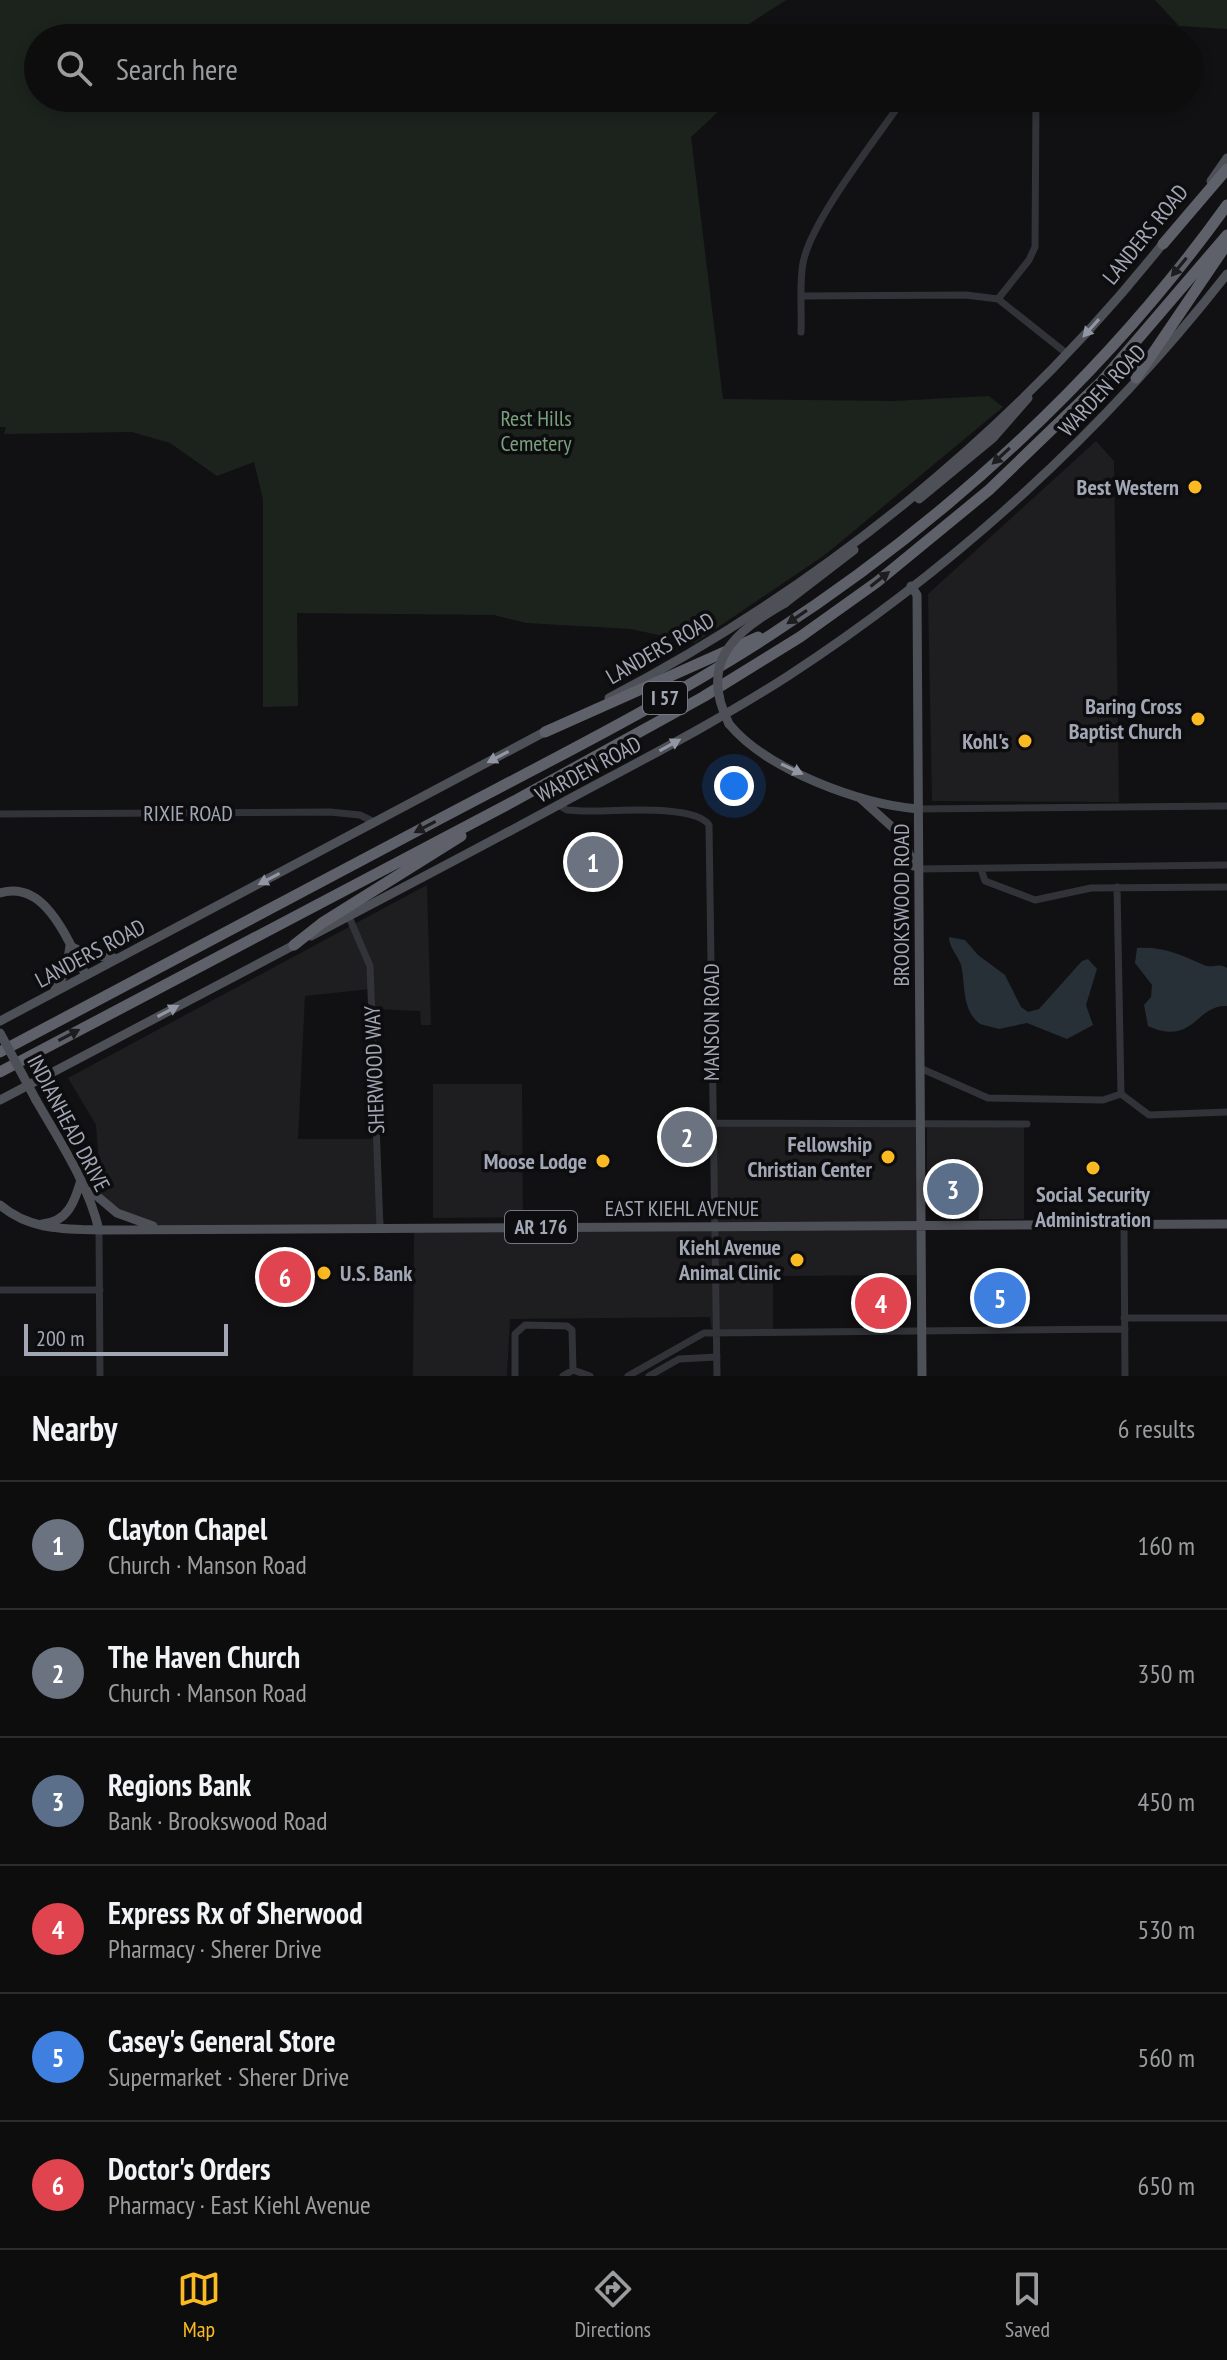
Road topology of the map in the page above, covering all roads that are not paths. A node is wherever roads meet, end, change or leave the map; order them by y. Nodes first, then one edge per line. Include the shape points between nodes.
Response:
1 (895, 112) edge
2 (1036, 112) edge
3 (1227, 158) edge
4 (1227, 169) edge
5 (1227, 205) edge
6 (1227, 235) edge
7 (1163, 244) junction
8 (1227, 244) edge
9 (1227, 274) edge
10 (802, 296) junction
11 (998, 299) junction
12 (801, 332) dead end
13 (1066, 353) junction
14 (1136, 378) junction
15 (1039, 382) junction
16 (911, 586) junction
17 (771, 634) junction
18 (545, 732) junction
19 (858, 796) junction
20 (516, 800) junction
21 (558, 805) junction
22 (1227, 806) edge
23 (918, 809) junction
24 (0, 814) edge
25 (374, 822) junction
26 (1227, 865) edge
27 (918, 869) junction
28 (981, 869) junction
29 (918, 885) junction
30 (1117, 887) junction
31 (1227, 887) edge
32 (0, 893) edge
33 (349, 917) junction
34 (294, 945) junction
35 (70, 946) junction
36 (117, 959) junction
37 (86, 975) junction
38 (54, 992) junction
39 (0, 1021) edge
40 (0, 1033) edge
41 (0, 1052) edge
42 (920, 1068) junction
43 (0, 1072) edge
44 (1121, 1094) junction
45 (0, 1100) edge
46 (1227, 1112) edge
47 (713, 1123) junction
48 (920, 1123) junction
49 (1027, 1124) dead end
50 (81, 1180) junction
51 (0, 1205) edge
52 (33, 1224) junction
53 (1124, 1224) junction
54 (1227, 1224) edge
55 (921, 1225) junction
56 (715, 1226) junction
57 (160, 1228) junction
58 (380, 1228) junction
59 (99, 1230) junction
60 (0, 1290) edge
61 (100, 1290) junction
62 (1124, 1318) junction
63 (1227, 1318) edge
64 (1125, 1329) junction
65 (922, 1330) junction
66 (716, 1332) junction
67 (685, 1344) junction
68 (668, 1353) junction
69 (689, 1357) junction
70 (717, 1357) junction
71 (673, 1363) junction
72 (573, 1370) junction
73 (641, 1373) edge
74 (100, 1376) edge
75 (515, 1376) edge
76 (563, 1376) edge
77 (590, 1376) edge
78 (628, 1376) edge
79 (649, 1376) edge
80 (717, 1376) edge
81 (922, 1376) edge
82 (1125, 1376) edge

1 - 10 street via 810,243 803,262
2 - 11 street via 1035,247
3 - 7 main road, LANDERS ROAD
4 - 7 highway
5 -> 17 highway, I 57 via 1155,296 1043,416 917,529
20 -> 6 highway, I 57 via 761,662 931,539 1069,415
7 -> 13 main road, LANDERS ROAD
8 - 14 highway
9 - 14 main road, WARDEN ROAD
10 - 11 street
10 - 12 street
11 - 13 street
13 - 15 main road, LANDERS ROAD
14 - 16 main road, WARDEN ROAD via 1024,494
15 - 18 main road, LANDERS ROAD via 935,478 841,553 704,645
15 -> 19 main road, bridge via 1021,409 949,476 785,603 750,623 722,658 718,695 729,724 759,753
21 -> 16 main road, WARDEN ROAD via 762,692
16 - 23 main road, BROOKSWOOD ROAD via 917,595
17 - 18 highway via 747,640
17 -> 41 highway, I 57 via 643,710
18 -> 25 main road, LANDERS ROAD
19 - 23 main road
19 - 29 main road via 902,836 912,853
20 - 34 highway
43 -> 20 highway, I 57
21 - 33 main road, WARDEN ROAD
21 - 47 street, MANSON ROAD via 582,811 696,814 709,825
22 - 23 street
23 - 27 main road, BROOKSWOOD ROAD
24 - 25 street, RIXIE ROAD via 330,812
25 -> 36 main road, LANDERS ROAD
26 - 28 street
27 - 28 street
27 - 29 main road, BROOKSWOOD ROAD
28 - 30 street via 985,881 1035,900
29 - 42 main road, BROOKSWOOD ROAD
30 - 31 street
30 - 44 street
32 - 35 main road via 22,892 36,898 54,916
33 - 34 main road, WARDEN ROAD
33 - 58 street, SHERWOOD WAY via 370,966
45 -> 34 main road, WARDEN ROAD
35 - 36 main road
35 - 37 main road
35 - 38 main road via 66,971
36 - 37 main road, LANDERS ROAD
37 - 38 main road, LANDERS ROAD
38 - 39 main road, LANDERS ROAD
40 - 50 main road, INDIANHEAD DRIVE, bridge
42 - 44 street via 988,1098 1103,1100
42 - 48 main road, BROOKSWOOD ROAD
44 - 46 street via 1149,1115
47 - 48 street
47 - 56 street, MANSON ROAD
48 - 49 street
48 - 55 main road, BROOKSWOOD ROAD
50 - 52 main road via 73,1207 48,1224
50 - 57 main road via 102,1204
50 - 59 main road, INDIANHEAD DRIVE
51 - 52 main road, EAST KIEHL AVENUE
52 - 59 main road, EAST KIEHL AVENUE
53 - 54 main road, EAST KIEHL AVENUE / AR 176
53 - 55 main road, EAST KIEHL AVENUE / AR 176
53 - 62 street
55 - 56 main road, EAST KIEHL AVENUE / AR 176
55 - 65 main road, BROOKSWOOD ROAD
56 - 58 main road, EAST KIEHL AVENUE / AR 176
56 - 66 street, MANSON ROAD
57 - 58 main road, EAST KIEHL AVENUE / AR 176
57 - 59 main road, EAST KIEHL AVENUE / AR 176
59 - 61 street, INDIANHEAD DRIVE
60 - 61 street
61 - 74 street, INDIANHEAD DRIVE
62 - 63 street
62 - 64 street
64 - 65 street
64 - 82 street
65 - 66 street
65 - 81 main road, BROOKSWOOD ROAD
66 - 67 street
66 - 70 street, MANSON ROAD
67 - 68 street
67 - 69 street
68 - 71 street
68 - 73 street
69 - 70 street
69 - 71 street
70 - 80 street, MANSON ROAD
71 - 79 street
72 - 75 street via 572,1330 525,1325 515,1334
72 - 76 street
72 - 77 street
73 - 78 street

